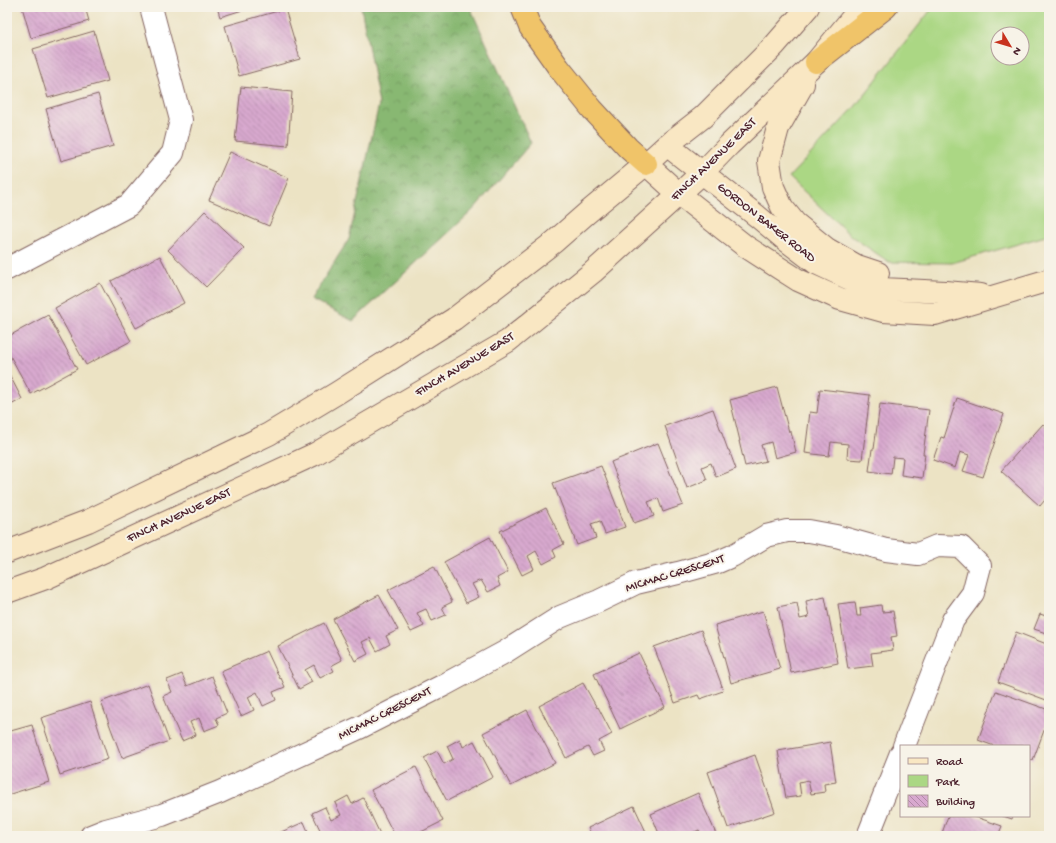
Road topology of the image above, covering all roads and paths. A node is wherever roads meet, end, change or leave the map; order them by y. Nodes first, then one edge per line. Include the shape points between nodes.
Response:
1 (151, 7) edge
2 (522, 7) edge
3 (808, 7) edge
4 (861, 7) edge
5 (886, 7) edge
6 (816, 62) junction
7 (667, 145) junction
8 (646, 164) junction
9 (702, 173) junction
10 (679, 194) junction
11 (7, 269) edge
12 (1049, 280) edge
13 (945, 292) junction
14 (993, 296) junction
15 (7, 552) edge
16 (7, 592) edge
17 (904, 745) edge
18 (900, 755) edge
19 (91, 836) edge
20 (868, 836) edge

1 - 11 street via 181,120 173,152 129,205
2 - 8 highway via 530,27 568,80 592,110
3 - 7 main road via 774,46 702,117
4 - 6 main road, FINCH AVENUE EAST
5 - 6 highway
6 - 9 main road, FINCH AVENUE EAST
6 - 13 main road via 778,128 769,161 773,186 782,207 795,223 827,249 857,266
7 - 8 main road
7 - 9 main road, GORDON BAKER ROAD
8 - 10 main road, GORDON BAKER ROAD
8 - 15 main road via 554,242 454,319 337,393 269,434 201,467 88,520
9 - 10 main road, FINCH AVENUE EAST
9 - 13 main road, GORDON BAKER ROAD via 816,263 852,280 882,289
10 - 14 main road, GORDON BAKER ROAD via 745,246 798,280 840,299 883,311 935,314
10 - 16 main road, FINCH AVENUE EAST via 594,272 508,342 315,454 46,578
12 - 14 main road, GORDON BAKER ROAD
13 - 14 main road, GORDON BAKER ROAD
17 - 19 street, MICMAC CRESCENT via 953,620 973,594 980,566 961,547 937,546 918,554 886,550 809,531 787,531 766,536 718,562 636,583 560,617 505,652 444,685 276,767 162,815
18 - 20 street

